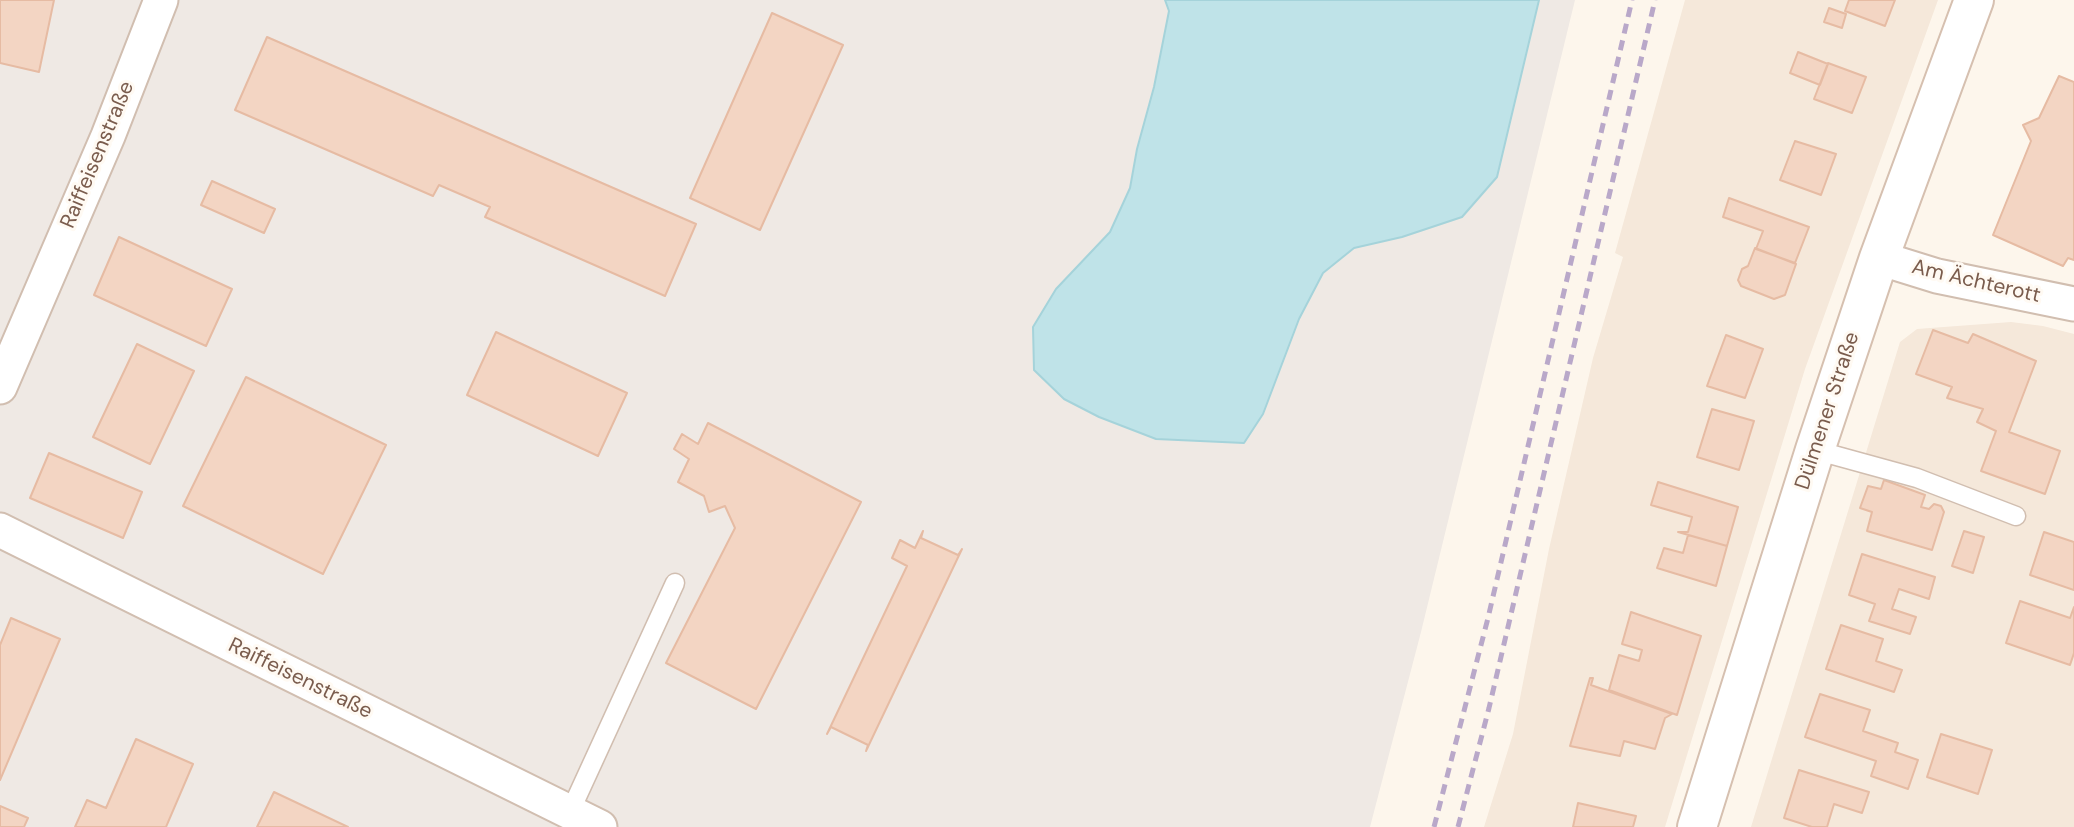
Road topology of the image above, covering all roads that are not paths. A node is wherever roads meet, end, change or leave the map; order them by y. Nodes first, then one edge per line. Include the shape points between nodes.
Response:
1 (161, 0) edge
2 (1974, 0) edge
3 (1879, 258) junction
4 (2074, 304) edge
5 (0, 387) edge
6 (1815, 450) junction
7 (2016, 516) dead end
8 (0, 530) edge
9 (675, 583) dead end
10 (570, 812) junction
11 (600, 827) edge
12 (1697, 827) edge

1 - 5 street, Raiffeisenstraße
2 - 3 street, Dülmener Straße
3 - 4 street, Am Ächterott via 1937,276
3 - 6 street, Dülmener Straße
6 - 7 lane via 1917,478
6 - 12 street, Dülmener Straße
8 - 10 street, Raiffeisenstraße
9 - 10 lane
10 - 11 street, Raiffeisenstraße

